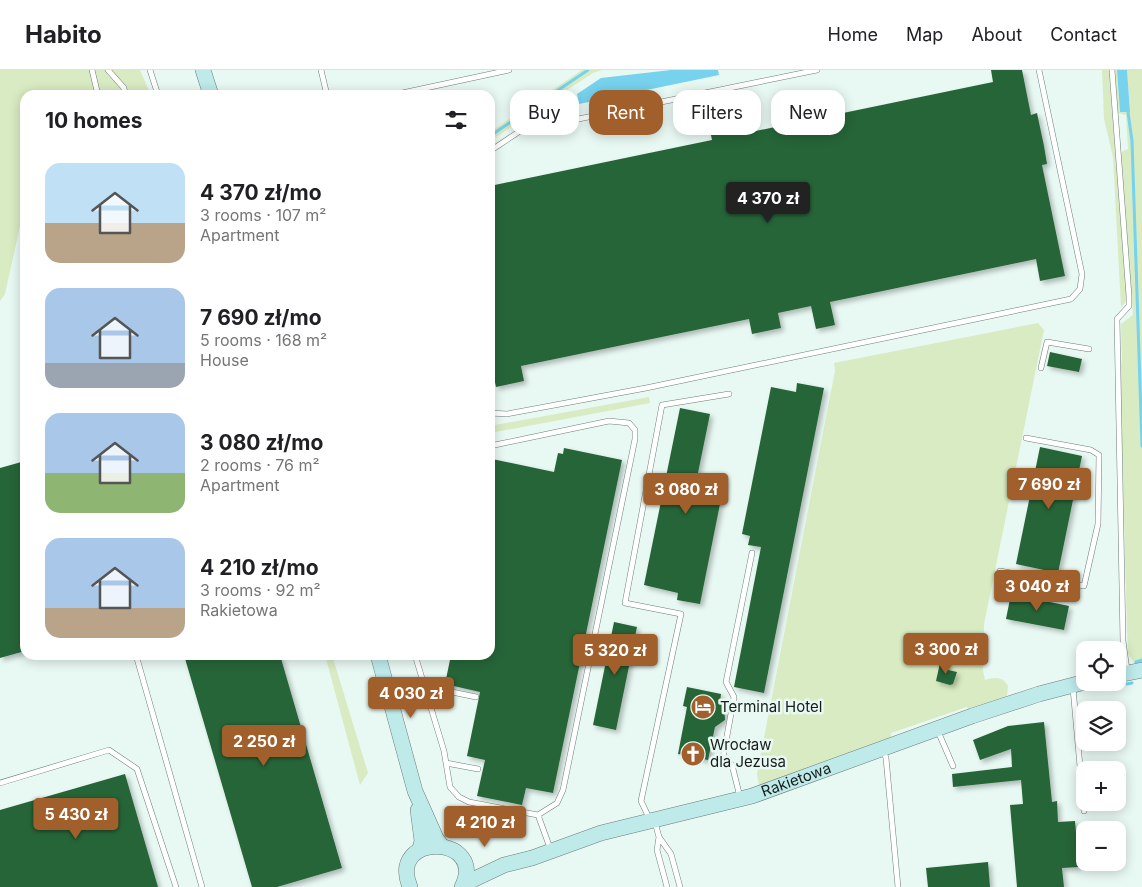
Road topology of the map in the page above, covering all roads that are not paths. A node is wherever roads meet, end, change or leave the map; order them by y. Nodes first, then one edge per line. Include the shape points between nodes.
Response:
1 (92, 70) edge
2 (108, 70) edge
3 (150, 70) edge
4 (203, 70) edge
5 (321, 70) edge
6 (509, 70) edge
7 (817, 70) edge
8 (1040, 70) edge
9 (1112, 70) edge
10 (97, 90) edge
11 (124, 90) edge
12 (156, 90) edge
13 (209, 90) edge
14 (326, 90) edge
15 (416, 90) edge
16 (495, 148) edge
17 (1089, 349) dead end
18 (1041, 368) dead end
19 (729, 394) dead end
20 (495, 413) edge
21 (1026, 438) dead end
22 (495, 445) edge
23 (752, 553) dead end
24 (1000, 571) dead end
25 (137, 660) edge
26 (379, 660) edge
27 (416, 660) edge
28 (1129, 673) edge
29 (1076, 685) edge
30 (423, 686) junction
31 (1079, 691) edge
32 (476, 697) dead end
33 (937, 729) junction
34 (882, 750) junction
35 (1082, 761) edge
36 (446, 763) junction
37 (953, 766) dead end
38 (478, 769) dead end
39 (0, 783) edge
40 (415, 791) junction
41 (741, 799) junction
42 (538, 815) junction
43 (652, 820) junction
44 (659, 837) junction
45 (441, 845) junction
46 (420, 850) junction
47 (551, 851) junction
48 (462, 860) junction
49 (504, 865) junction
50 (463, 885) edge
51 (176, 887) edge
52 (202, 887) edge
53 (410, 887) edge
54 (667, 887) edge
55 (680, 887) edge
56 (898, 887) edge

1 - 10 lane
2 - 11 lane
3 - 12 lane
4 - 13 street
5 - 14 lane
6 - 15 lane
7 - 16 lane via 520,132
8 - 20 lane via 1082,274 1080,289 1071,299 628,392 507,414
9 - 28 lane via 1129,296 1129,306 1117,319 1123,640
17 - 18 lane via 1047,342
19 - 43 lane via 662,405 625,603 682,614 641,801
21 - 24 lane via 1091,450 1099,455 1098,524 1084,586
22 - 42 lane via 609,421 629,423 635,430 563,790 557,802
23 - 41 lane via 726,682 734,697 722,758 732,765
25 - 52 lane
26 - 40 street
27 - 30 lane
29 - 33 street, Rakietowa via 1031,696
30 - 32 lane
30 - 36 lane
31 - 35 lane
33 - 34 street, Rakietowa
33 - 37 lane
34 - 41 street, Rakietowa
34 - 56 lane via 886,758
36 - 38 lane
36 - 42 lane via 450,787 464,800
39 - 51 lane via 109,750 137,769
40 - 45 street
40 - 46 street via 422,841
41 - 43 street, Rakietowa
42 - 47 lane
43 - 44 lane
43 - 47 street, Rakietowa via 601,833
44 - 54 lane via 657,850
44 - 55 lane via 668,847
45 - 46 street
45 - 48 street via 454,850
46 - 53 street via 407,870
47 - 49 street, Rakietowa
48 - 49 street, Rakietowa
48 - 50 street via 466,872
49 - 50 street, Rakietowa

